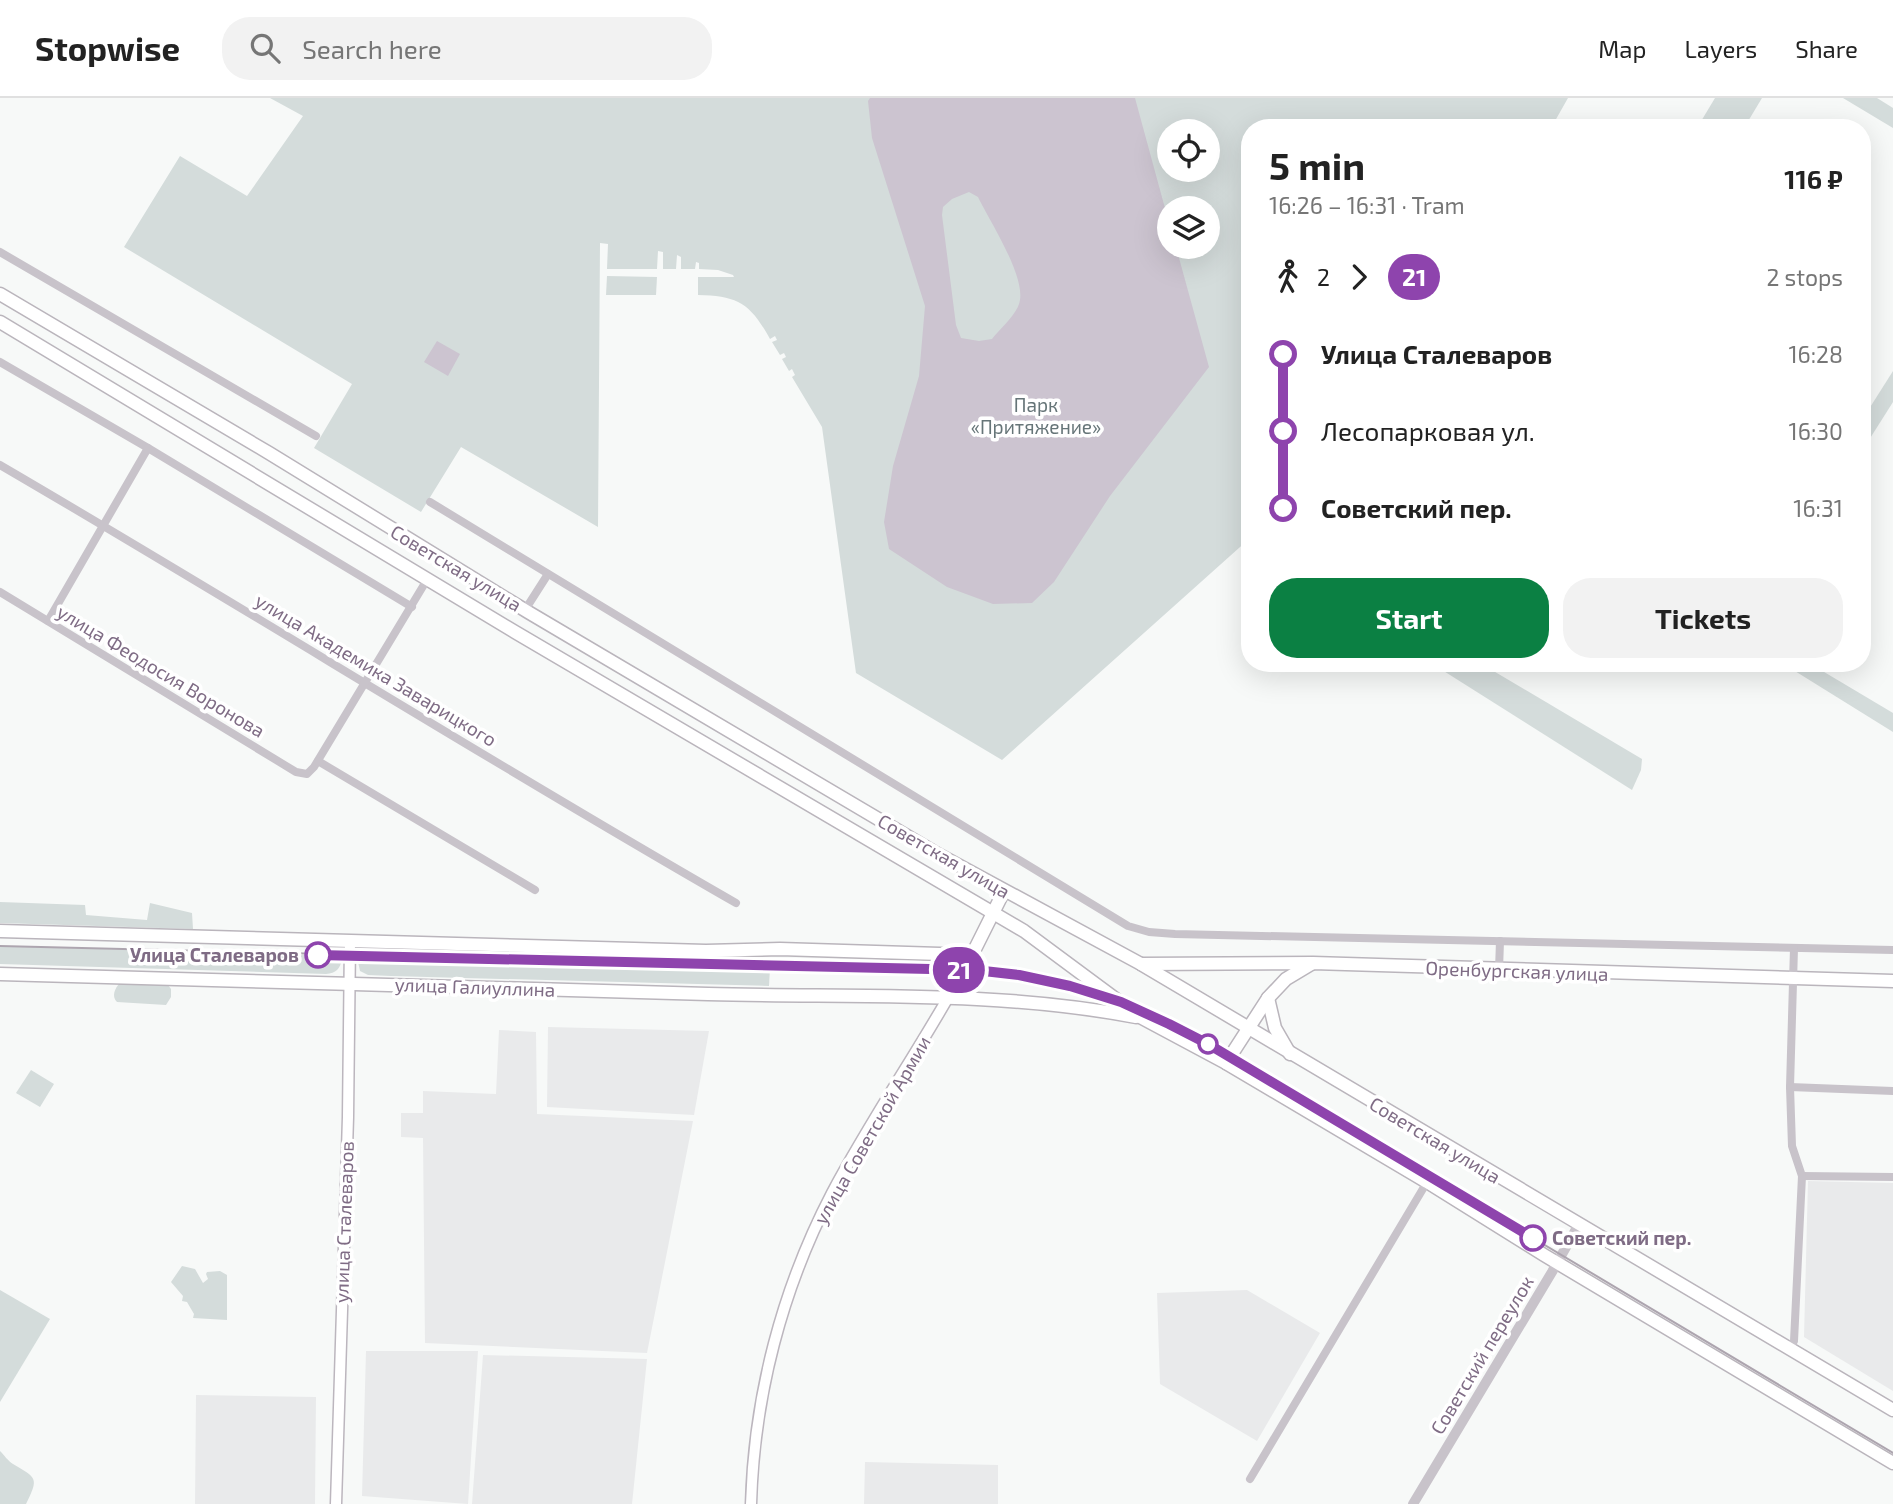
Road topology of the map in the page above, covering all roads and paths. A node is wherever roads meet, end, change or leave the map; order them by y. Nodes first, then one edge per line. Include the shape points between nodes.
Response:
1 (0, 252) edge
2 (0, 294) edge
3 (21, 306) junction
4 (4, 324) edge
5 (0, 362) edge
6 (316, 436) dead end
7 (148, 448) junction
8 (0, 465) edge
9 (430, 502) dead end
10 (104, 526) junction
11 (548, 575) junction
12 (428, 578) junction
13 (0, 592) edge
14 (412, 607) junction
15 (525, 610) junction
16 (48, 621) junction
17 (513, 631) junction
18 (365, 682) junction
19 (317, 761) junction
20 (535, 890) dead end
21 (1004, 891) junction
22 (736, 903) dead end
23 (992, 914) junction
24 (0, 931) edge
25 (349, 941) junction
26 (1500, 941) junction
27 (1794, 948) junction
28 (1893, 950) edge
29 (972, 955) junction
30 (1141, 964) junction
31 (1313, 964) junction
32 (1500, 971) junction
33 (0, 974) edge
34 (1793, 980) junction
35 (1893, 982) edge
36 (348, 983) junction
37 (949, 998) junction
38 (1268, 998) junction
39 (1140, 1017) junction
40 (1248, 1029) junction
41 (1290, 1054) junction
42 (1226, 1063) junction
43 (1790, 1087) junction
44 (1893, 1091) edge
45 (1802, 1176) junction
46 (1893, 1177) edge
47 (1427, 1182) junction
48 (1579, 1224) junction
49 (1558, 1263) junction
50 (1790, 1348) junction
51 (1893, 1410) edge
52 (1893, 1463) edge
53 (1250, 1479) dead end
54 (336, 1504) edge
55 (751, 1504) edge
56 (1413, 1504) edge

1 - 6 street
2 - 3 main road, Советская улица
3 - 4 main road
3 - 15 main road, Советская улица
4 - 12 main road, Советская улица
5 - 7 street
7 - 10 street
7 - 14 street
8 - 10 street, улица Академика Заварицкого
9 - 11 street
10 - 16 street
10 - 18 street, улица Академика Заварицкого
11 - 15 street
11 - 26 street via 1128,926 1175,934
12 - 14 street
12 - 17 main road, Советская улица
13 - 16 street, улица Феодосия Воронова
14 - 18 street
15 - 17 main road
15 - 21 main road, Советская улица
16 - 19 street, улица Феодосия Воронова via 296,772 307,774
17 - 23 main road, Советская улица
18 - 19 street
18 - 22 street, улица Академика Заварицкого
19 - 20 street
21 - 23 main road, улица Советской Армии
21 - 30 main road, Советская улица
23 - 29 main road, улица Советской Армии
23 - 39 main road, Советская улица via 1024,932
24 - 25 main road
25 - 29 main road
25 - 36 main road, улица Сталеваров
26 - 27 street
26 - 32 street
27 - 28 street
27 - 34 street
29 - 37 main road, улица Советской Армии
30 - 31 main road, Оренбургская улица
30 - 40 main road, Советская улица
31 - 32 main road, Оренбургская улица
31 - 38 main road via 1286,979
32 - 34 main road, Оренбургская улица
33 - 36 main road, улица Галиуллина
34 - 35 main road, Оренбургская улица
34 - 43 street
36 - 37 main road, улица Галиуллина
36 - 54 main road, улица Сталеваров
37 - 39 main road, Советская улица via 1032,1002
37 - 55 main road, улица Советской Армии via 833,1191 800,1262 767,1373 752,1465
38 - 40 main road
38 - 41 main road via 1275,1028
39 - 42 main road, Советская улица
40 - 41 main road, Советская улица
40 - 42 main road
41 - 48 main road, Советская улица
42 - 47 main road, Советская улица
43 - 44 street
43 - 45 street via 1792,1146
45 - 46 street
45 - 50 street via 1794,1341
47 - 49 main road, Советская улица
47 - 53 street
48 - 49 street, Советский переулок
48 - 50 main road, Советская улица
49 - 52 main road, Советская улица
49 - 56 street, Советский переулок
50 - 51 main road, Советская улица

